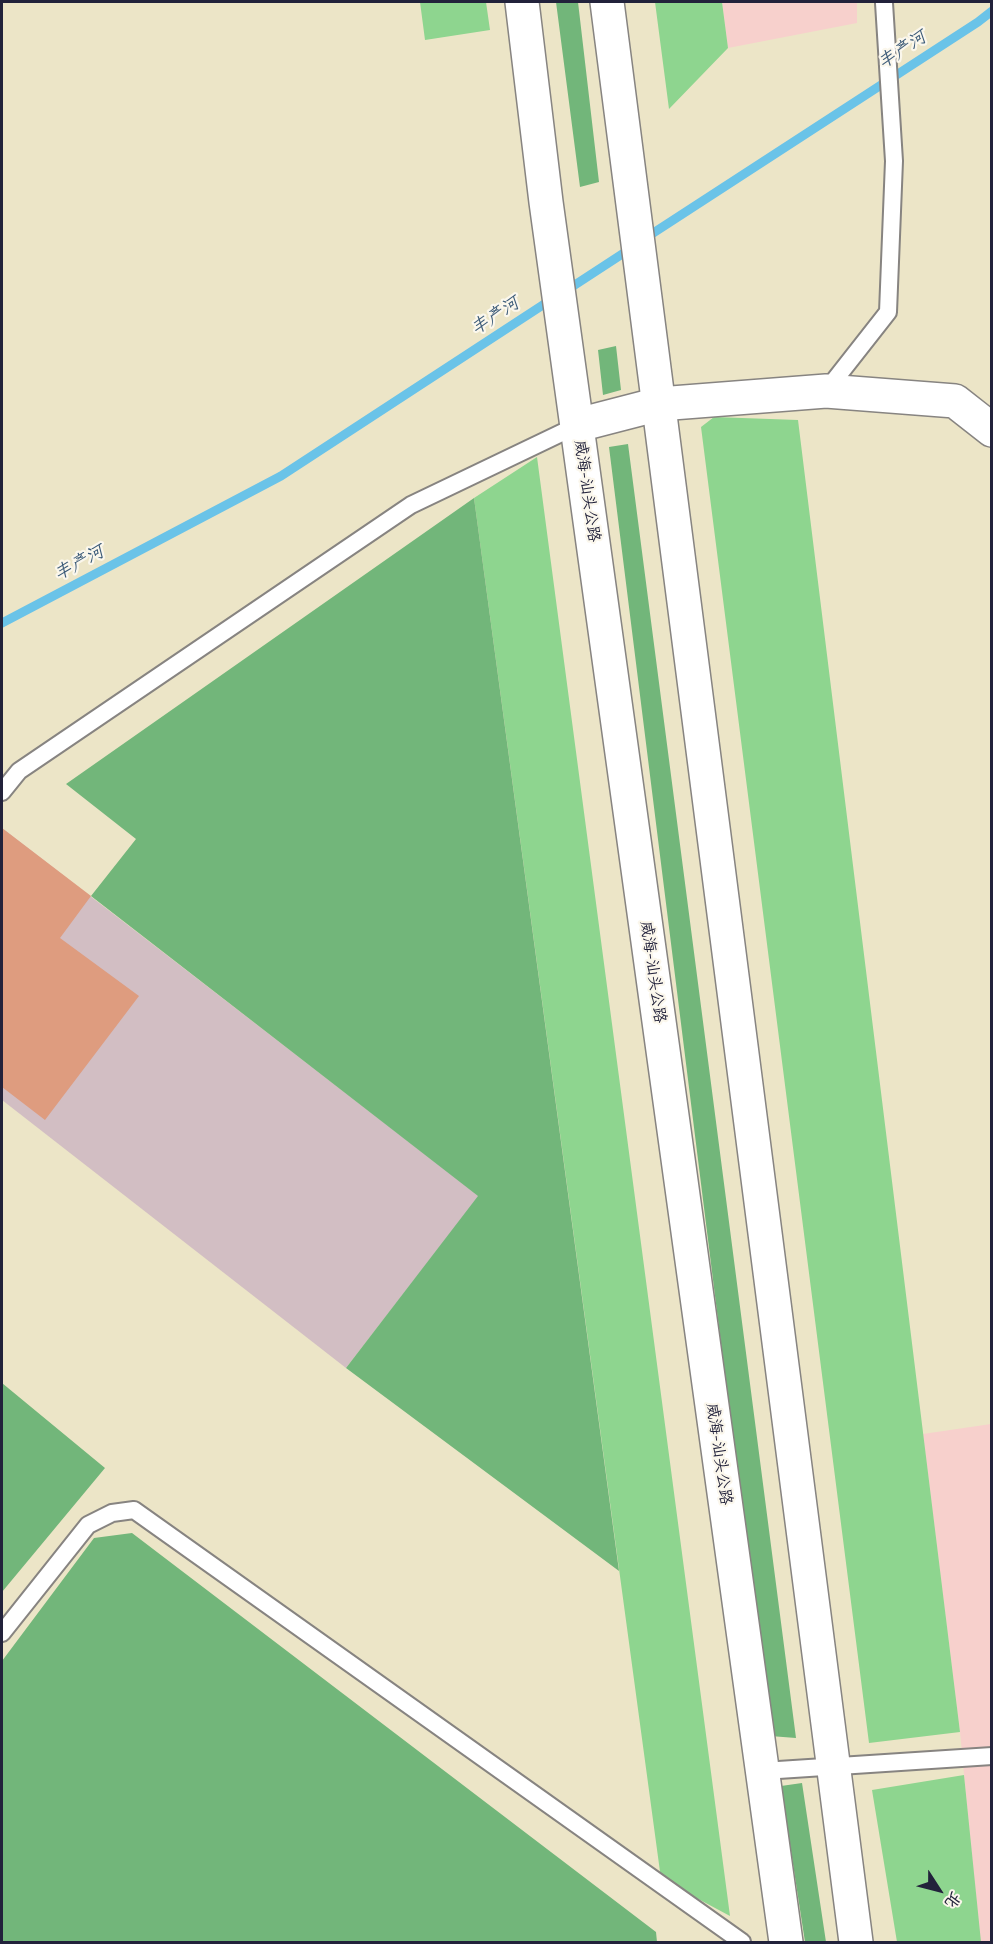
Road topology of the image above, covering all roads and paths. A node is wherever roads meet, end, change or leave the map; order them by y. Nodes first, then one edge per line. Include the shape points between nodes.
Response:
1 (522, 2) edge
2 (607, 2) edge
3 (884, 3) dead end
4 (826, 391) junction
5 (658, 404) junction
6 (578, 425) junction
7 (992, 430) edge
8 (2, 792) edge
9 (2, 1633) edge
10 (992, 1756) edge
11 (834, 1768) junction
12 (763, 1771) junction
13 (742, 1942) edge
14 (786, 1942) edge
15 (856, 1942) edge

1 - 6 main road, 威海-汕头公路
2 - 5 main road
3 - 4 lane via 894,162 888,312
4 - 5 main road
4 - 7 main road via 955,401
5 - 6 main road
5 - 11 main road
6 - 8 lane via 411,505 19,771
6 - 12 main road, 威海-汕头公路
9 - 13 lane via 88,1525 112,1513 134,1510
10 - 11 lane
11 - 12 lane
11 - 15 main road
12 - 14 main road, 威海-汕头公路

